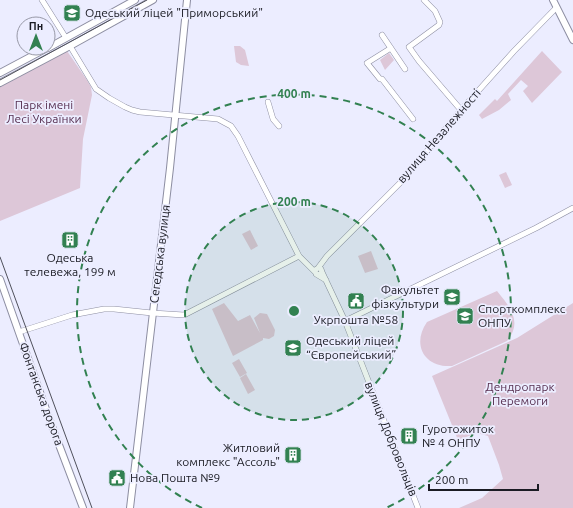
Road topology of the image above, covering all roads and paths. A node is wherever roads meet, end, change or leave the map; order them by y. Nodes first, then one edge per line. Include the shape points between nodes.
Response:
1 (42, 0) edge
2 (135, 0) edge
3 (153, 0) edge
4 (187, 0) edge
5 (424, 0) edge
6 (553, 0) edge
7 (556, 8) junction
8 (382, 35) dead end
9 (66, 38) junction
10 (573, 40) edge
11 (56, 44) edge
12 (70, 46) junction
13 (391, 48) junction
14 (33, 56) edge
15 (405, 69) dead end
16 (0, 73) edge
17 (0, 83) edge
18 (268, 102) dead end
19 (461, 110) junction
20 (175, 115) junction
21 (414, 119) dead end
22 (279, 126) dead end
23 (573, 208) edge
24 (299, 256) junction
25 (318, 270) junction
26 (0, 279) edge
27 (152, 314) junction
28 (345, 321) junction
29 (19, 332) junction
30 (84, 508) edge
31 (130, 508) edge
32 (418, 508) edge

1 - 9 street
2 - 9 main road
3 - 12 main road
4 - 20 main road, Сегедська вулиця
5 - 19 street via 435,11 440,22 409,47
6 - 7 main road
7 - 10 main road
7 - 19 street, вулиця Незалежності
8 - 13 street
9 - 11 main road
12 - 17 main road
12 - 20 street via 96,89 109,98 132,110
13 - 15 street
13 - 21 street via 367,63
14 - 16 main road
18 - 22 street via 273,119
19 - 25 street, вулиця Незалежності via 403,180
20 - 24 street, вулиця Добровольців via 218,119 231,126
20 - 27 main road, Сегедська вулиця
23 - 28 street
24 - 25 street, вулиця Добровольців
24 - 27 street via 184,315
25 - 28 street, вулиця Добровольців
26 - 29 main road, Фонтанська дорога
27 - 29 street via 104,309 72,314
27 - 31 main road, Сегедська вулиця
28 - 32 street, вулиця Добровольців
29 - 30 main road, Фонтанська дорога

